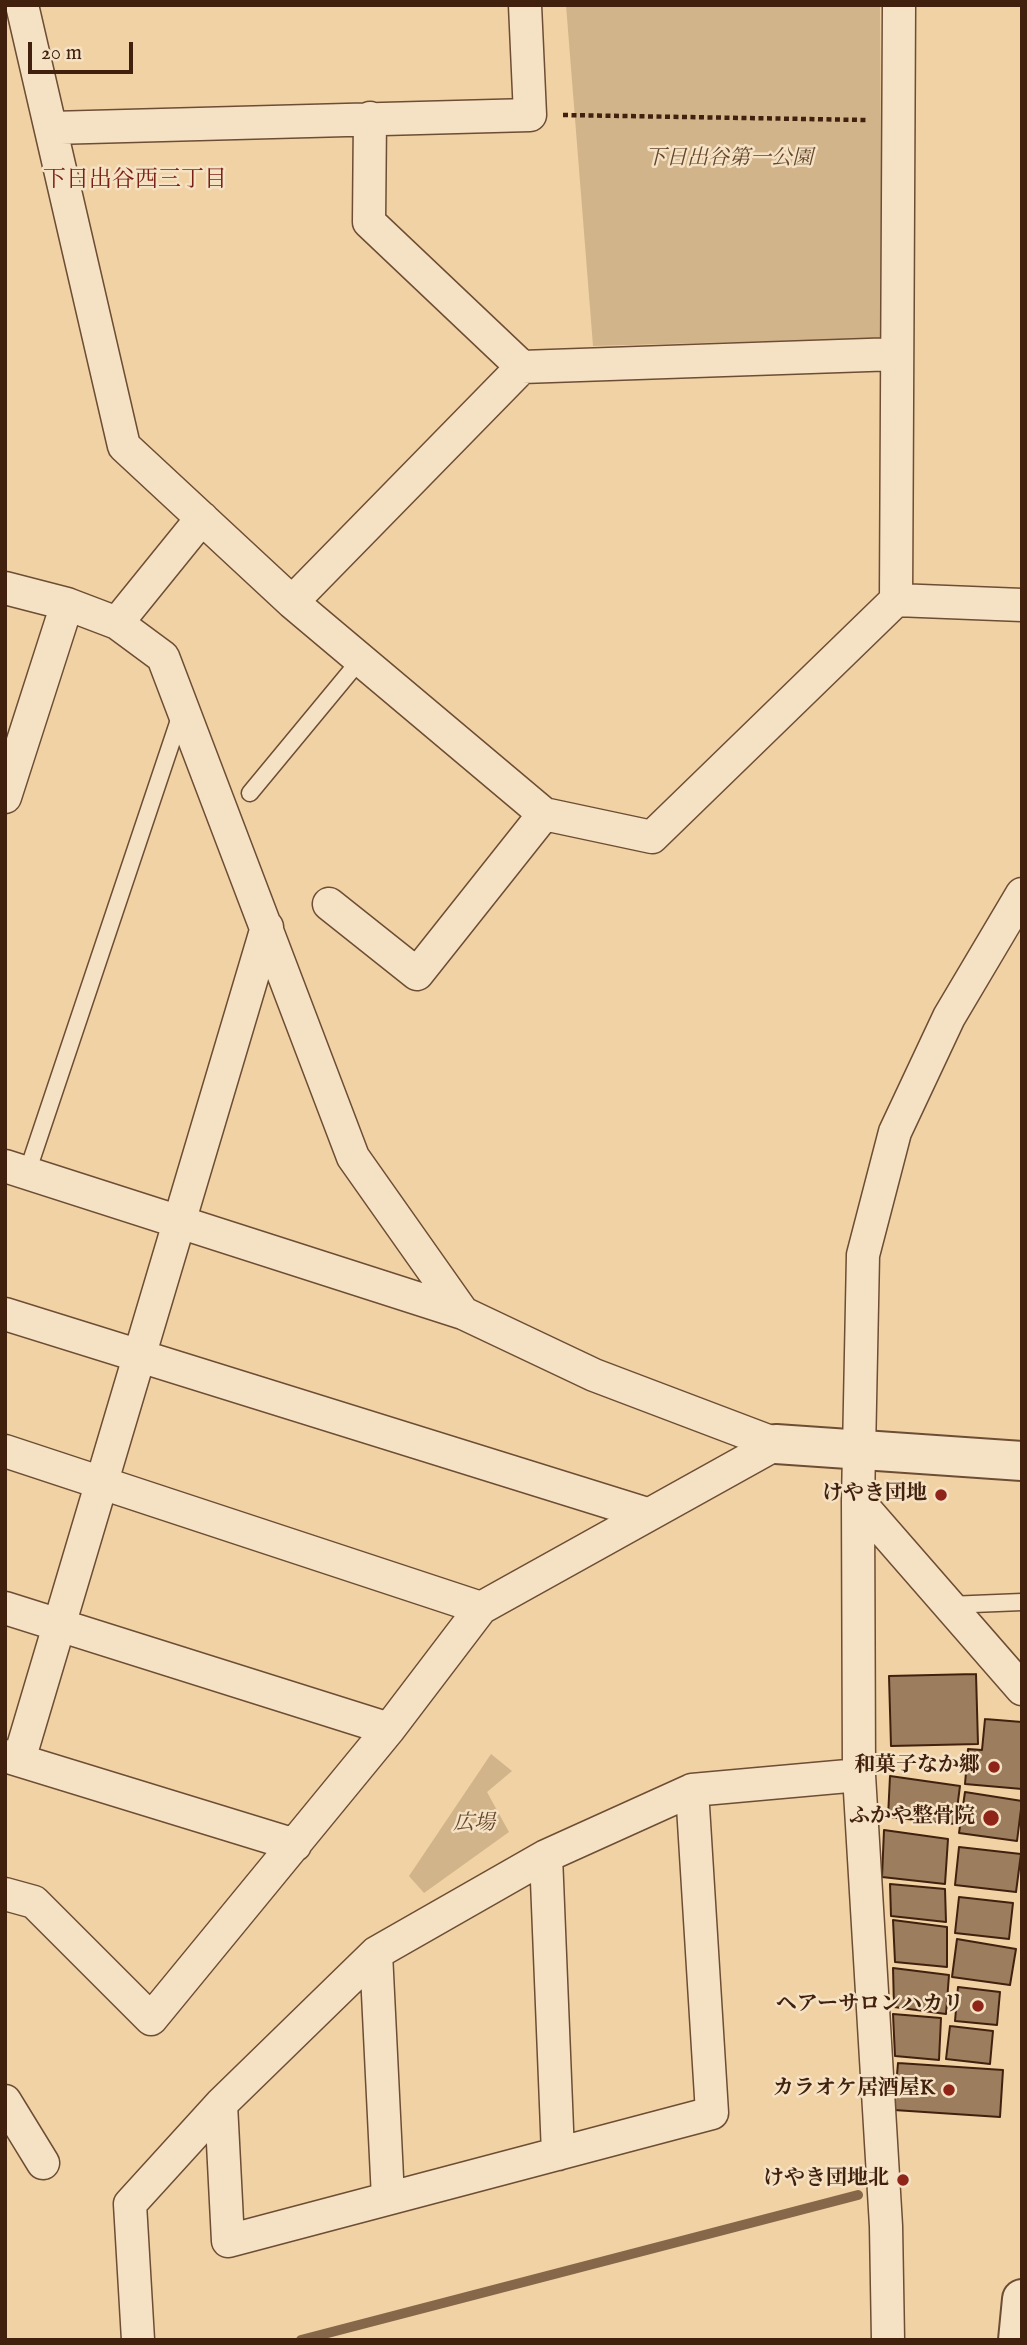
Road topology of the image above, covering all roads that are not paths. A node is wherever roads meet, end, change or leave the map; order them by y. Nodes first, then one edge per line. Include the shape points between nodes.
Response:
1 (22, 5) edge
2 (525, 5) edge
3 (899, 5) edge
4 (370, 118) junction
5 (52, 128) junction
6 (897, 354) junction
7 (522, 367) junction
8 (202, 518) junction
9 (5, 587) edge
10 (896, 600) junction
11 (292, 601) junction
12 (68, 604) junction
13 (1022, 605) edge
14 (117, 623) junction
15 (360, 660) junction
16 (184, 708) junction
17 (250, 793) dead end
18 (5, 797) edge
19 (544, 814) junction
20 (1022, 894) edge
21 (329, 904) dead end
22 (267, 927) junction
23 (16, 1170) edge
24 (180, 1222) junction
25 (463, 1313) junction
26 (5, 1314) edge
27 (140, 1355) junction
28 (776, 1444) junction
29 (859, 1450) junction
30 (5, 1451) edge
31 (1022, 1461) edge
32 (102, 1482) junction
33 (858, 1501) junction
34 (647, 1514) junction
35 (1022, 1602) edge
36 (948, 1605) junction
37 (5, 1608) edge
38 (481, 1608) junction
39 (59, 1625) junction
40 (1022, 1689) edge
41 (388, 1729) junction
42 (12, 1758) edge
43 (859, 1774) junction
44 (692, 1790) junction
45 (295, 1845) junction
46 (546, 1856) junction
47 (5, 1894) edge
48 (376, 1953) junction
49 (5, 2101) edge
50 (220, 2104) junction
51 (558, 2154) junction
52 (43, 2163) dead end
53 (388, 2198) junction
54 (1022, 2299) edge
55 (138, 2340) edge
56 (888, 2340) edge
57 (1018, 2340) edge

1 - 5 street
2 - 4 street via 530,115
3 - 6 street
4 - 5 street
4 - 7 street via 369,222
5 - 8 street via 124,446
6 - 7 street
6 - 10 street
7 - 11 street
8 - 11 street
8 - 14 street
9 - 12 street
10 - 13 street
10 - 19 street via 652,837
11 - 15 street
12 - 14 street
12 - 18 street
14 - 16 street via 163,657
15 - 17 lane
15 - 19 street
16 - 22 street
16 - 23 lane
19 - 21 street via 417,974
20 - 29 street via 948,1017 895,1132 863,1255
22 - 24 street
22 - 25 street via 352,1157
23 - 24 street
24 - 25 street
24 - 27 street
25 - 28 street via 594,1375
26 - 27 street
27 - 32 street
27 - 34 street
28 - 29 street
28 - 34 street
29 - 31 street
29 - 33 street
30 - 32 street
32 - 38 street
32 - 39 street
33 - 36 street
33 - 43 street
34 - 38 street
35 - 36 lane
36 - 40 street
37 - 39 street
38 - 41 street
39 - 41 street
39 - 42 street
41 - 45 street
42 - 45 street
43 - 44 street
43 - 56 street via 885,2212
44 - 46 street
44 - 51 street via 712,2113
45 - 47 street via 151,2019 34,1902
46 - 48 street
46 - 51 street
48 - 50 street
48 - 53 street
49 - 52 street
50 - 53 street via 228,2241
50 - 55 street via 130,2204
51 - 53 street
54 - 57 street

